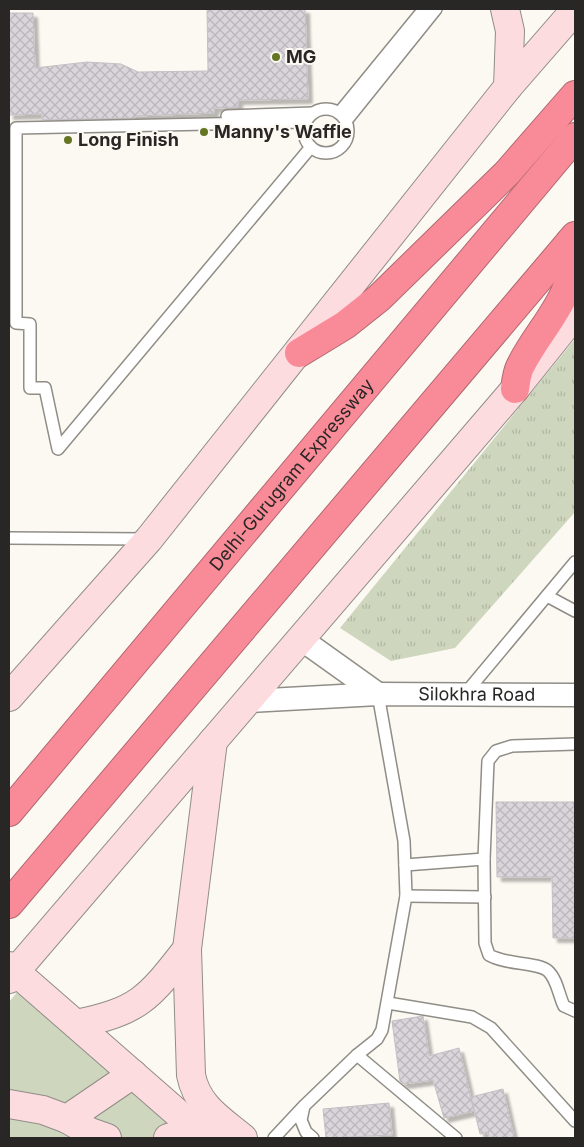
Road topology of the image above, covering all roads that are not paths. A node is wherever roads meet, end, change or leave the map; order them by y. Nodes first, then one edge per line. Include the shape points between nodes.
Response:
1 (424, 9) edge
2 (436, 9) edge
3 (505, 9) edge
4 (575, 10) edge
5 (508, 87) junction
6 (575, 95) edge
7 (208, 117) dead end
8 (342, 117) junction
9 (309, 118) junction
10 (575, 138) edge
11 (311, 147) junction
12 (573, 239) edge
13 (575, 314) edge
14 (299, 353) junction
15 (515, 389) junction
16 (9, 538) edge
17 (149, 539) junction
18 (575, 562) edge
19 (547, 596) junction
20 (575, 611) edge
21 (301, 639) junction
22 (378, 694) junction
23 (575, 695) edge
24 (464, 696) junction
25 (9, 697) edge
26 (248, 701) junction
27 (213, 741) junction
28 (575, 744) edge
29 (9, 812) edge
30 (484, 859) junction
31 (405, 865) junction
32 (406, 896) junction
33 (485, 896) junction
34 (9, 904) edge
35 (187, 949) junction
36 (11, 972) edge
37 (388, 1003) junction
38 (575, 1011) edge
39 (76, 1024) junction
40 (357, 1055) junction
41 (133, 1074) junction
42 (9, 1104) edge
43 (304, 1106) junction
44 (67, 1119) junction
45 (575, 1121) edge
46 (201, 1134) edge
47 (107, 1138) edge
48 (168, 1138) edge
49 (243, 1138) edge
50 (274, 1138) edge
51 (313, 1138) edge
52 (456, 1138) edge

1 - 8 lane
2 - 8 lane via 422,30
3 - 5 main road via 510,31
4 - 5 main road
5 - 14 main road
6 - 14 highway via 507,173 379,298 345,325
7 - 9 lane
8 - 9 lane via 327,109
8 - 11 lane via 348,136 339,148 325,153
9 - 11 lane via 304,136
9 - 11 lane via 16,128 16,323 30,324 30,388 45,388 58,449
10 - 29 highway, Delhi-Gurugram Expressway
12 - 15 highway via 574,260 567,291 519,368
12 - 34 highway
13 - 15 main road
14 - 17 main road
15 - 21 main road
16 - 17 lane
17 - 25 main road
18 - 19 lane
19 - 20 lane
19 - 24 lane
21 - 22 street
21 - 26 main road
22 - 24 street, Silokhra Road
22 - 26 street, Silokhra Road
22 - 31 lane via 404,841
23 - 24 street, Silokhra Road
26 - 27 main road
27 - 35 main road
27 - 36 main road
28 - 30 lane via 512,746 496,751 488,760
30 - 31 lane
30 - 33 lane
31 - 32 lane
32 - 33 lane
32 - 37 lane
33 - 38 lane via 485,943 489,955 500,961 548,971 564,1006
35 - 39 main road via 144,1000 116,1014
35 - 49 main road via 194,1089 211,1114
36 - 39 main road
37 - 40 lane via 380,1035
37 - 45 lane via 472,1017 491,1028
39 - 41 main road
40 - 43 lane
40 - 52 lane
41 - 44 main road
41 - 46 main road
42 - 44 main road via 43,1110
43 - 50 lane
43 - 51 lane via 301,1120
44 - 47 main road
46 - 48 main road

